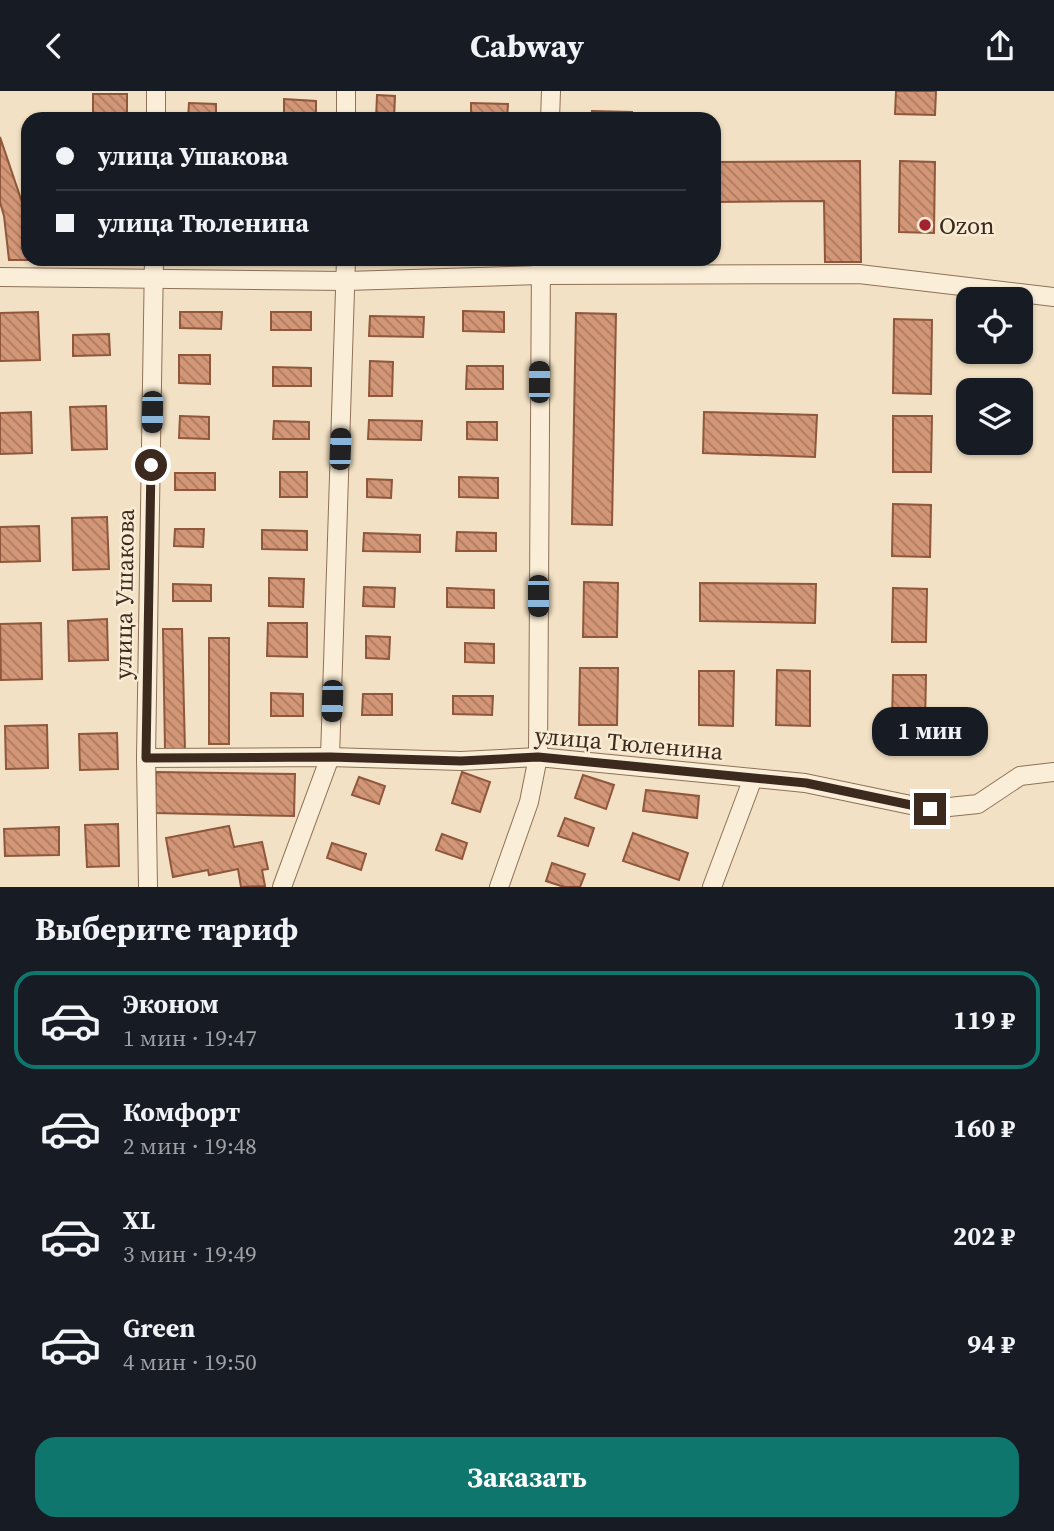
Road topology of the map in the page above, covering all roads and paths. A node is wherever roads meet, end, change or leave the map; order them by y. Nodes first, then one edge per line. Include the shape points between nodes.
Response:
1 (156, 91) edge
2 (346, 91) edge
3 (551, 91) edge
4 (156, 112) edge
5 (346, 112) edge
6 (550, 112) edge
7 (154, 266) edge
8 (346, 266) edge
9 (540, 267) edge
10 (0, 277) edge
11 (154, 279) junction
12 (346, 281) junction
13 (1054, 297) edge
14 (330, 757) junction
15 (538, 757) junction
16 (146, 758) junction
17 (1054, 772) edge
18 (753, 778) junction
19 (148, 887) edge
20 (282, 887) edge
21 (499, 887) edge
22 (712, 887) edge

1 - 4 street
2 - 5 street
3 - 6 street
7 - 11 street, улица Ушакова
8 - 12 street
9 - 12 street
9 - 13 street via 859,274
9 - 15 street
10 - 11 street
11 - 12 street
11 - 16 street, улица Ушакова
12 - 14 street
14 - 15 street, улица Тюленина via 461,761
14 - 16 street, улица Тюленина
14 - 20 street
15 - 18 street, улица Тюленина
15 - 21 street via 529,802
16 - 19 street, улица Ушакова
17 - 18 street, улица Тюленина via 1020,776 978,804 930,809 806,783
18 - 22 street

